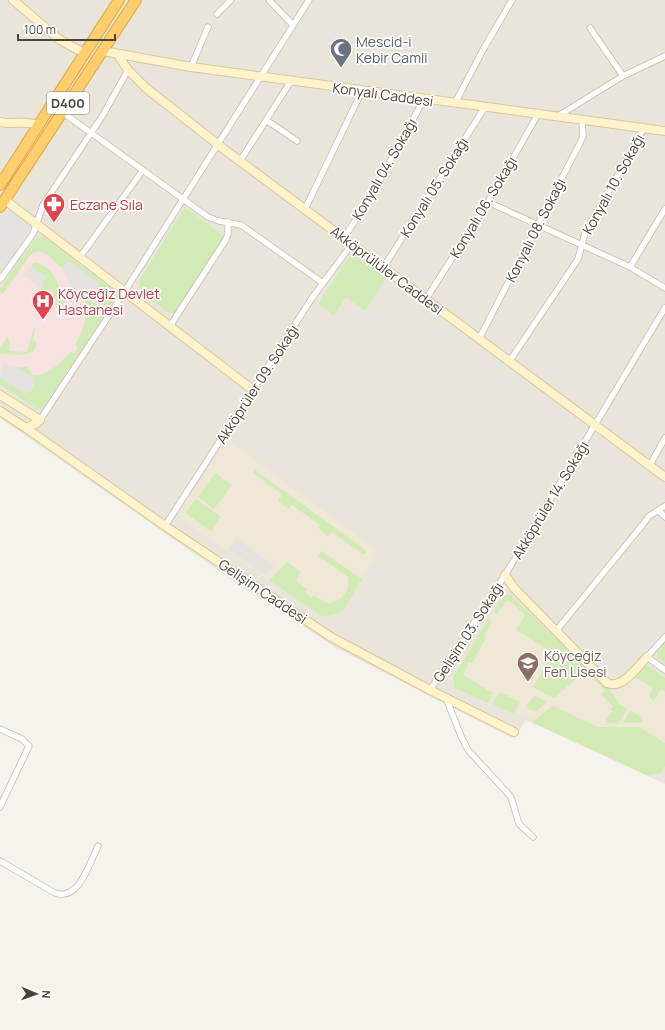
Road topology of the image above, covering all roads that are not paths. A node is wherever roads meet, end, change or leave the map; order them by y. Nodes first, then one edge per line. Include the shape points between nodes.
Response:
1 (14, 0) edge
2 (118, 0) edge
3 (136, 0) edge
4 (231, 0) edge
5 (269, 0) edge
6 (309, 0) edge
7 (512, 0) edge
8 (217, 14) dead end
9 (293, 25) junction
10 (208, 27) dead end
11 (590, 28) dead end
12 (103, 52) junction
13 (84, 53) junction
14 (118, 55) junction
15 (665, 56) edge
16 (191, 67) junction
17 (128, 70) junction
18 (261, 76) junction
19 (623, 76) junction
20 (291, 81) junction
21 (362, 91) junction
22 (424, 99) junction
23 (455, 103) junction
24 (485, 107) junction
25 (62, 112) junction
26 (538, 114) junction
27 (558, 116) junction
28 (266, 120) junction
29 (582, 120) junction
30 (0, 122) edge
31 (38, 125) junction
32 (644, 128) junction
33 (665, 131) edge
34 (91, 133) junction
35 (297, 141) dead end
36 (218, 144) junction
37 (240, 161) junction
38 (143, 170) junction
39 (0, 185) edge
40 (184, 199) junction
41 (488, 202) junction
42 (2, 203) edge
43 (305, 209) junction
44 (665, 209) edge
45 (228, 222) junction
46 (36, 224) junction
47 (538, 225) junction
48 (344, 238) junction
49 (352, 244) junction
50 (582, 245) junction
51 (80, 257) junction
52 (630, 267) junction
53 (383, 268) junction
54 (0, 280) edge
55 (323, 283) junction
56 (665, 288) edge
57 (125, 291) junction
58 (426, 299) junction
59 (665, 308) edge
60 (170, 326) junction
61 (479, 339) junction
62 (509, 362) junction
63 (253, 390) junction
64 (0, 395) edge
65 (0, 411) edge
66 (40, 420) junction
67 (596, 425) junction
68 (26, 428) junction
69 (665, 438) edge
70 (650, 465) junction
71 (665, 477) edge
72 (665, 506) edge
73 (659, 511) junction
74 (665, 517) edge
75 (165, 526) junction
76 (505, 575) junction
77 (556, 631) junction
78 (665, 637) edge
79 (647, 657) junction
80 (665, 670) edge
81 (430, 690) junction
82 (446, 697) junction
83 (0, 729) edge
84 (514, 732) dead end
85 (0, 807) edge
86 (533, 837) dead end
87 (98, 846) dead end
88 (0, 860) edge

1 - 13 street via 60,40
2 - 13 highway, D400
3 - 12 highway, D400
4 - 8 street
5 - 9 street
6 - 9 street
7 - 23 street
9 - 18 street
10 - 16 street
11 - 19 street
12 - 14 street, Konyalı Caddesi
12 - 25 highway, D400
13 - 31 highway, D400
14 - 16 street, Konyalı Caddesi
14 - 17 street, Akköprülüler Caddesi
15 - 19 street
16 - 18 street, Konyalı Caddesi
17 - 34 street
17 - 36 street, Akköprülüler Caddesi via 146,88
18 - 20 street, Konyalı Caddesi
18 - 36 street
19 - 27 street
20 - 21 street, Konyalı Caddesi
20 - 28 street
21 - 22 street, Konyalı Caddesi
21 - 43 street
22 - 23 street, Konyalı Caddesi
22 - 48 street, Konyalı 04. Sokağı via 378,183
23 - 24 street, Konyalı Caddesi
24 - 26 street, Konyalı Caddesi
24 - 53 street, Konyalı 05. Sokağı
25 - 34 street
25 - 42 highway, D400
26 - 27 street, Konyalı Caddesi
26 - 41 street, Konyalı 06. Sokağı
27 - 29 street, Konyalı Caddesi
28 - 35 street
28 - 37 street
29 - 32 street, Konyalı Caddesi
29 - 47 street, Konyalı 08. Sokağı via 580,143
30 - 31 street via 26,122
31 - 39 highway, D400
32 - 33 street, Konyalı Caddesi
32 - 50 street, Konyalı 10. Sokağı via 585,233
34 - 38 street
34 - 46 street via 45,201
36 - 37 street, Akköprülüler Caddesi
36 - 40 street
37 - 43 street, Akköprülüler Caddesi
38 - 40 street
38 - 51 street
40 - 45 street via 213,220
40 - 57 street
41 - 47 street
41 - 58 street, Konyalı 06. Sokağı
42 - 46 street
43 - 48 street, Akköprülüler Caddesi
44 - 52 street
45 - 55 street via 241,225
45 - 60 street via 225,241
46 - 51 street
46 - 54 street via 29,239
47 - 50 street
47 - 61 street, Konyalı 08. Sokağı
48 - 49 street, Akköprülüler Caddesi
49 - 53 street, Akköprülüler Caddesi
49 - 55 street, Akköprüler 09. Sokağı
50 - 52 street
50 - 62 street, Konyalı 10. Sokağı via 578,259
51 - 57 street
52 - 56 street
53 - 58 street, Akköprülüler Caddesi
55 - 63 street, Akköprüler 09. Sokağı
57 - 60 street
57 - 66 street
58 - 61 street, Akköprülüler Caddesi
59 - 67 street, Akköprüler 14. Sokağı
60 - 63 street
61 - 62 street, Akköprülüler Caddesi
62 - 67 street, Akköprülüler Caddesi
63 - 75 street, Akköprüler 09. Sokağı
64 - 66 street
65 - 68 street, Gelişim Caddesi
66 - 68 street
67 - 70 street, Akköprülüler Caddesi
67 - 76 street, Akköprüler 14. Sokağı
68 - 75 street, Gelişim Caddesi
69 - 70 street
70 - 71 street, Akköprülüler Caddesi
72 - 73 street
73 - 74 street
73 - 77 street via 649,516
75 - 81 street, Gelişim Caddesi via 331,637
76 - 77 street via 514,588
76 - 81 street, Gelişim 03. Sokağı
77 - 79 street via 611,684 621,683
78 - 79 street
79 - 80 street
81 - 82 street, Gelişim Caddesi
82 - 84 street, Gelişim Caddesi
82 - 86 street via 468,750 508,793 519,824
83 - 85 street via 22,739 29,746
87 - 88 street via 80,882 70,893 64,895 55,893

